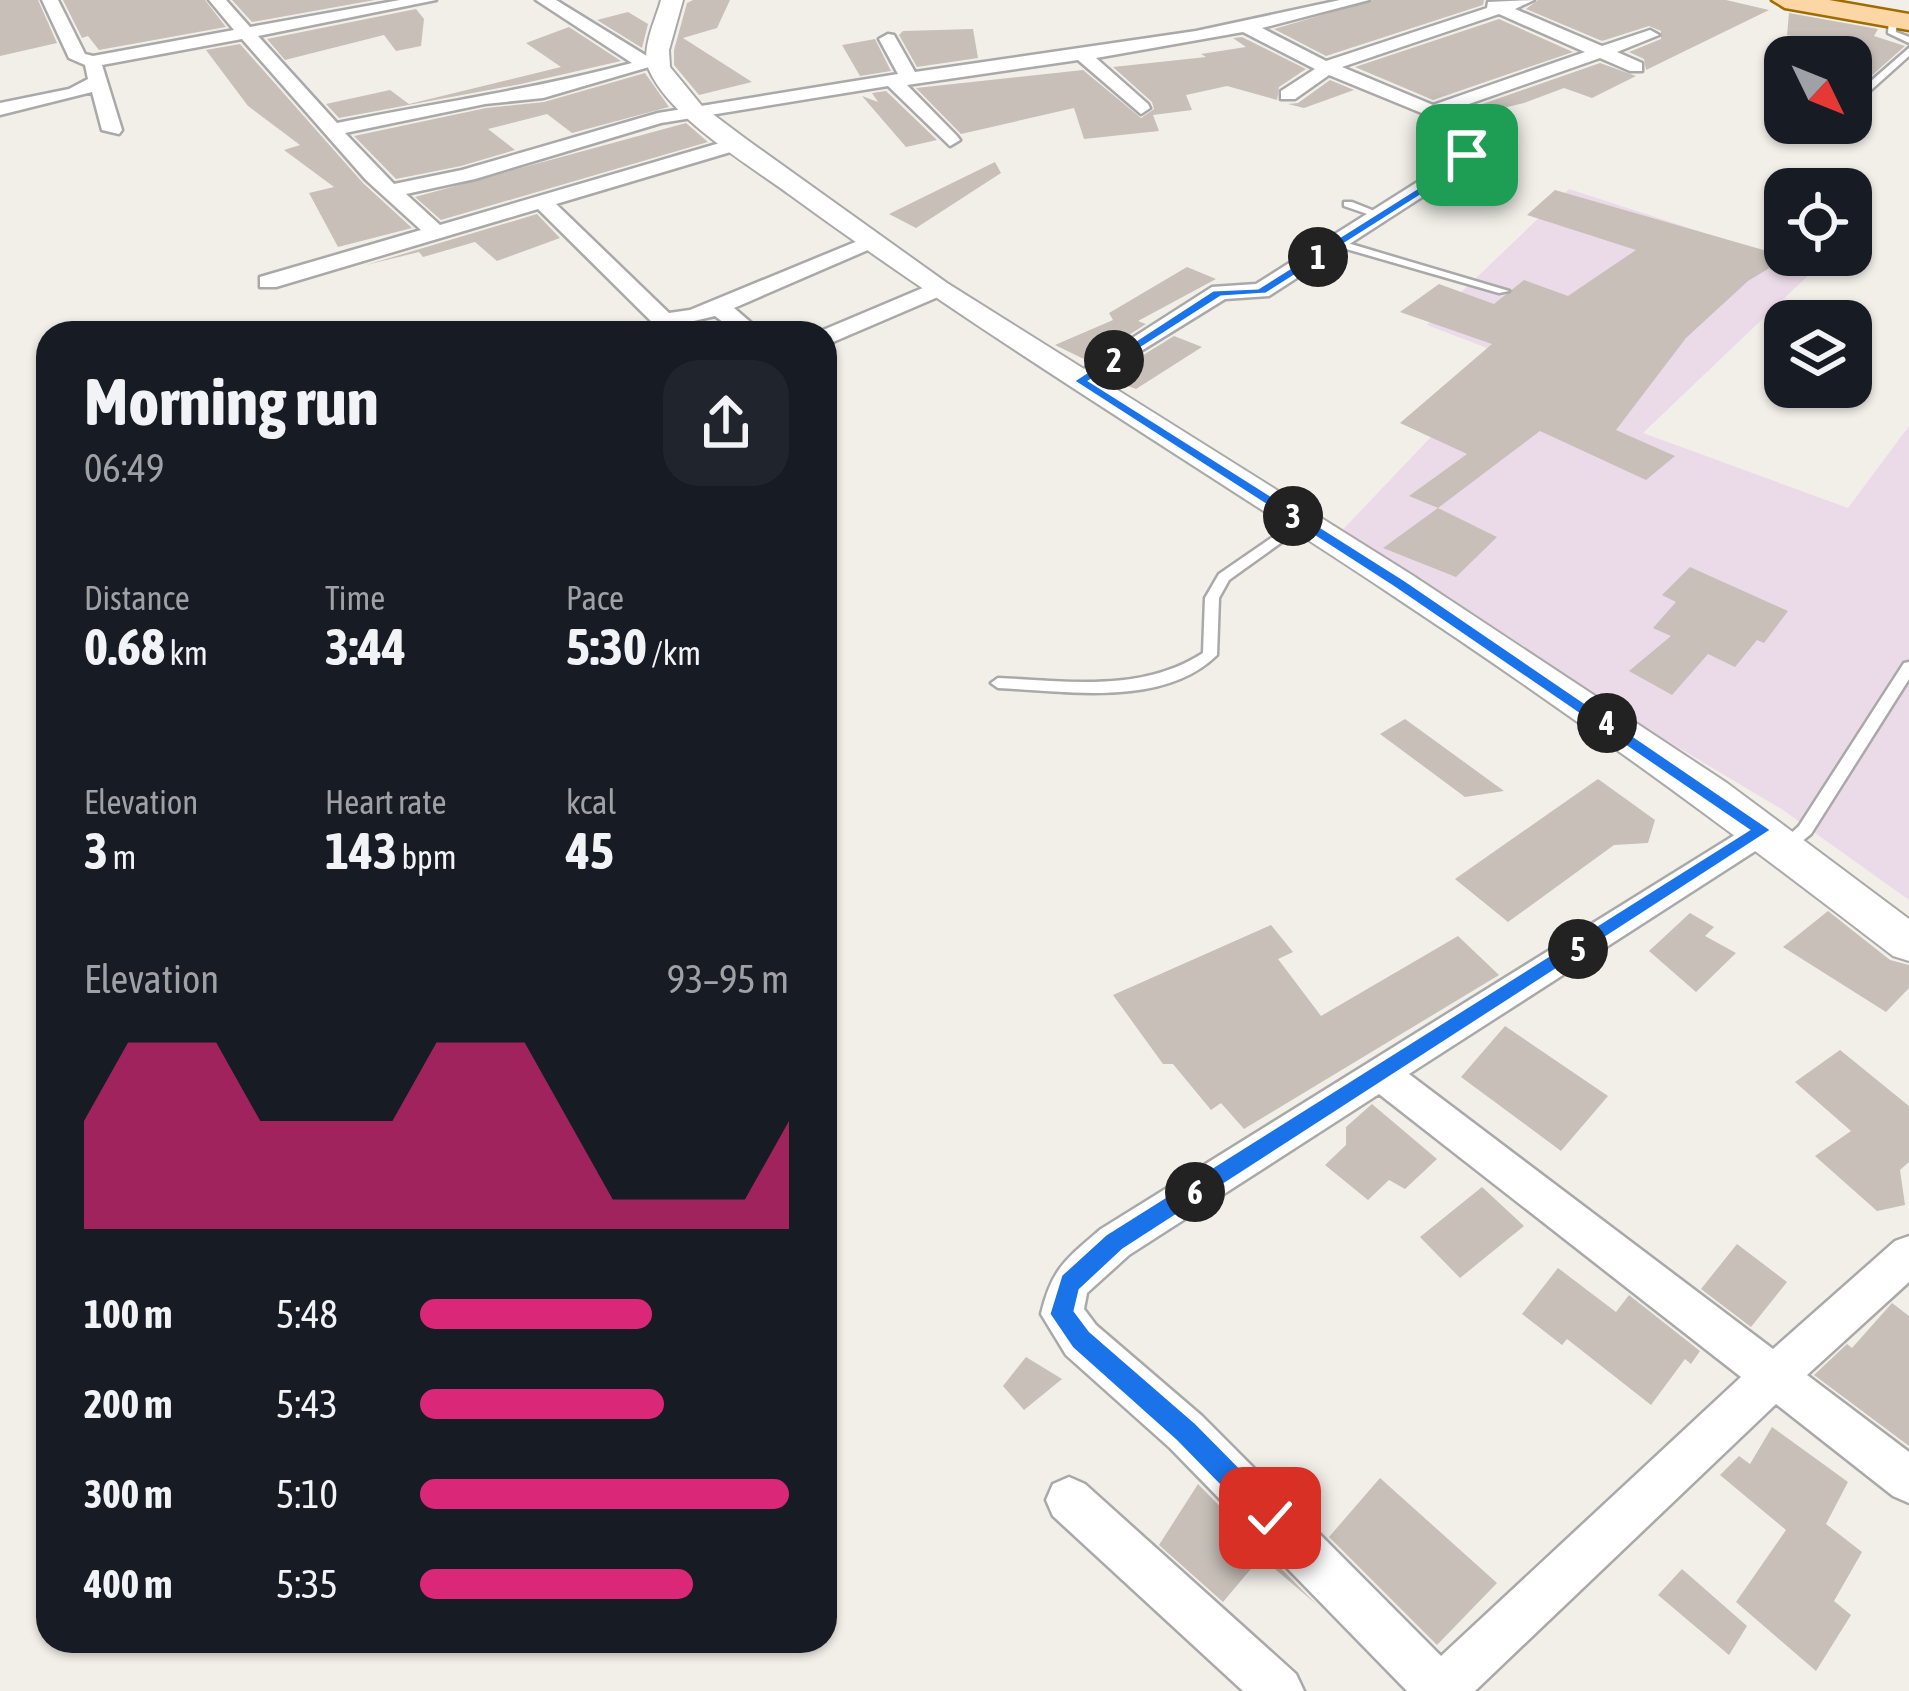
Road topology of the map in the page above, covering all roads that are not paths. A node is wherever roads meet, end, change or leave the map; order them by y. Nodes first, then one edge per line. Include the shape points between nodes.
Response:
1 (50, 0) edge
2 (217, 0) edge
3 (428, 0) edge
4 (544, 0) edge
5 (672, 0) edge
6 (1361, 0) edge
7 (1481, 0) edge
8 (1526, 0) edge
9 (1785, 0) edge
10 (1326, 4) edge
11 (356, 6) edge
12 (1500, 8) junction
13 (1248, 28) junction
14 (1903, 28) edge
15 (244, 32) junction
16 (1384, 33) junction
17 (1650, 35) dead end
18 (888, 39) dead end
19 (1909, 51) edge
20 (1602, 56) junction
21 (1085, 57) junction
22 (93, 61) junction
23 (651, 63) junction
24 (1325, 67) junction
25 (1636, 67) dead end
26 (903, 81) junction
27 (98, 82) junction
28 (1872, 85) edge
29 (1288, 95) dead end
30 (1141, 108) dead end
31 (0, 109) edge
32 (1436, 110) junction
33 (694, 111) junction
34 (112, 130) dead end
35 (332, 130) junction
36 (950, 140) dead end
37 (737, 144) junction
38 (390, 191) junction
39 (541, 201) junction
40 (1348, 204) dead end
41 (1382, 216) junction
42 (436, 232) junction
43 (872, 243) junction
44 (1340, 244) junction
45 (268, 282) dead end
46 (937, 290) junction
47 (1503, 291) dead end
48 (717, 306) junction
49 (664, 321) edge
50 (677, 321) edge
51 (736, 321) edge
52 (837, 332) edge
53 (1081, 381) junction
54 (1302, 521) junction
55 (1909, 667) edge
56 (998, 683) dead end
57 (1772, 839) junction
58 (1909, 943) edge
59 (1382, 1075) junction
60 (1909, 1255) edge
61 (1775, 1374) junction
62 (1909, 1480) edge
63 (1069, 1500) dead end
64 (1280, 1691) edge
65 (1439, 1691) edge

1 - 22 street via 78,58
2 - 15 street
3 - 11 street
4 - 23 street
5 - 23 street
6 - 10 street
7 - 12 street
8 - 12 street
9 - 14 main road
10 - 13 street
10 - 16 street
11 - 15 street
12 - 16 street
12 - 20 street
13 - 21 street
13 - 24 street
15 - 22 street
15 - 35 street
16 - 24 street
17 - 20 street
18 - 26 street
19 - 28 lane
20 - 25 street
20 - 32 street
21 - 26 street
21 - 30 street
22 - 27 street
23 - 33 street
23 - 35 street via 543,92
24 - 29 street
24 - 32 street
26 - 33 street
26 - 36 street
27 - 31 street
27 - 34 street
32 - 41 street via 1449,141 1468,158
33 - 37 street
33 - 38 street via 494,170
35 - 38 street
37 - 39 street
37 - 43 street
38 - 42 street
39 - 42 street
39 - 49 street
40 - 41 lane
41 - 44 street
42 - 45 street
43 - 46 street
43 - 48 street
44 - 47 lane
44 - 53 street via 1258,293 1218,293
46 - 52 street
46 - 53 street
48 - 50 street
48 - 51 street
53 - 54 street
54 - 56 lane via 1224,578 1212,598 1210,655 1190,672 1128,686
54 - 57 street
55 - 57 lane via 1804,830
57 - 58 street
57 - 59 street
59 - 61 street
59 - 65 street via 1115,1242 1070,1283 1062,1314
60 - 61 street
61 - 62 street
61 - 65 street
63 - 64 street

